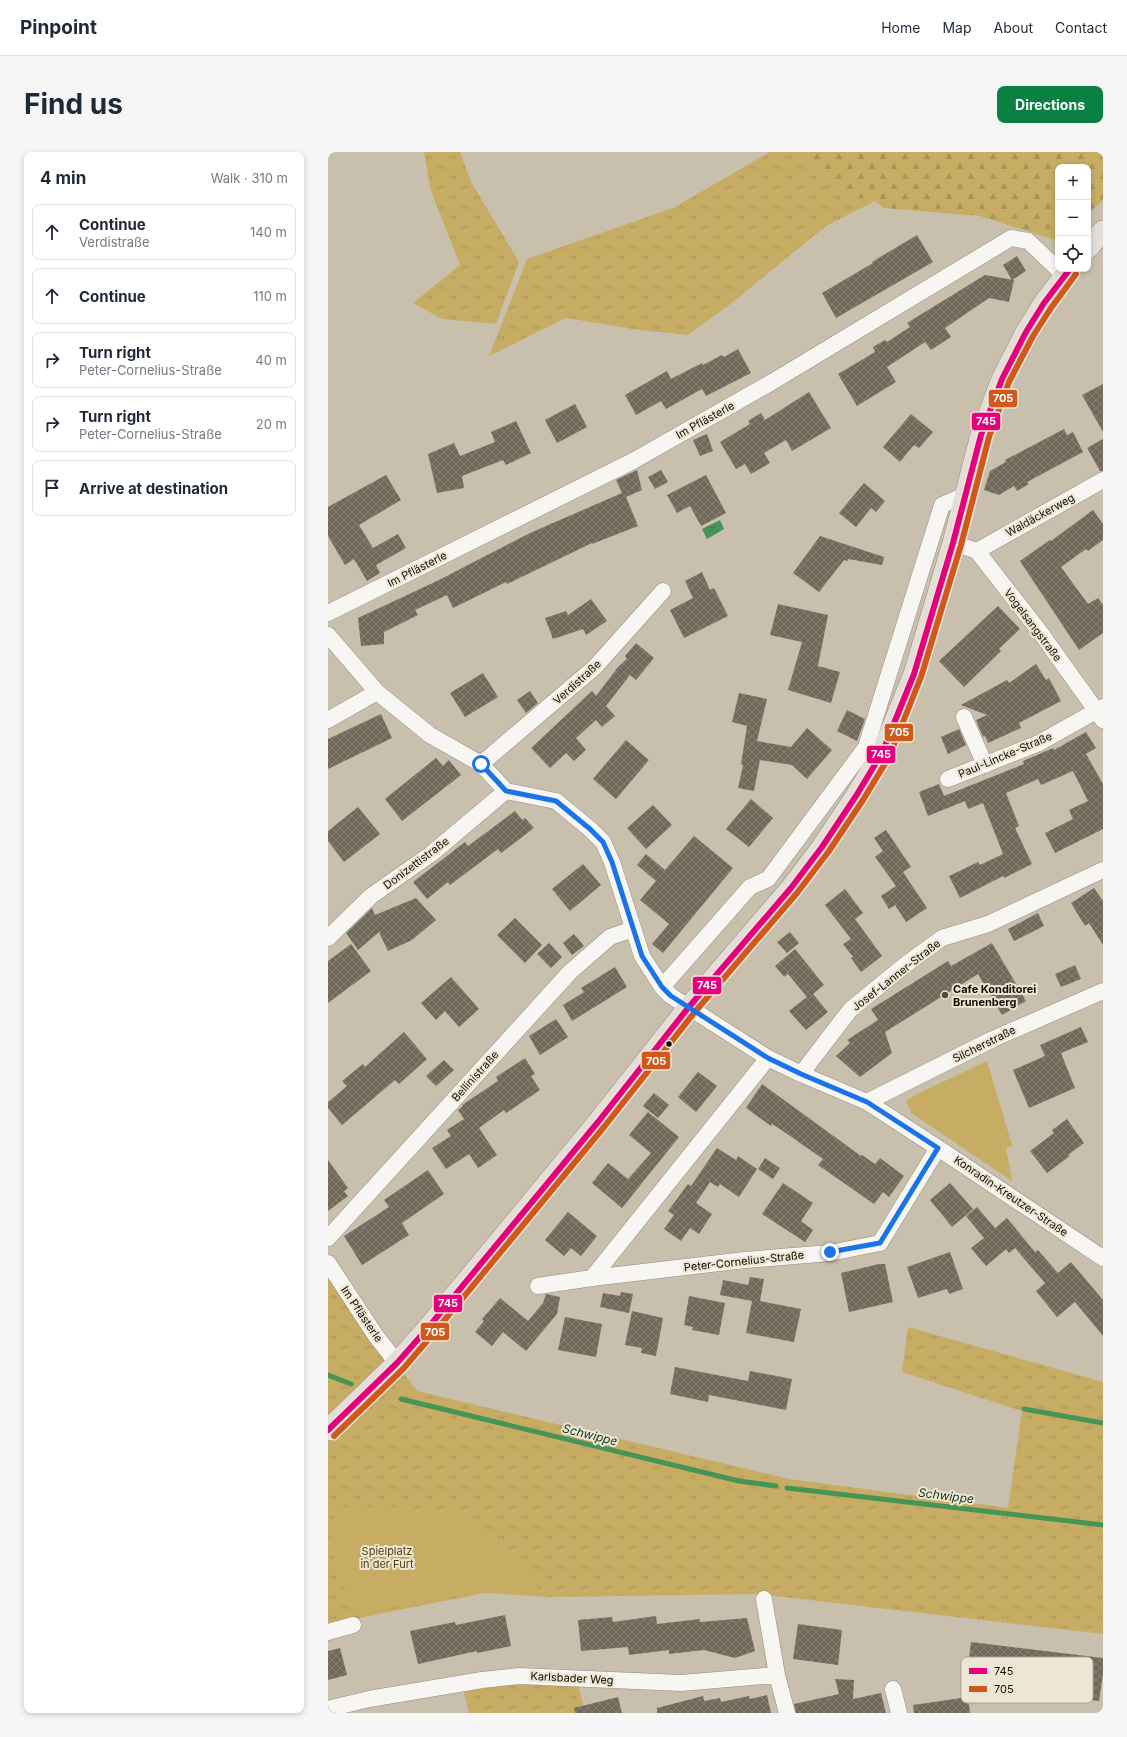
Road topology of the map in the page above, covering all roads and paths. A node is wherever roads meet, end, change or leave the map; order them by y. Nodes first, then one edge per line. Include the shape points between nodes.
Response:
1 (1055, 262) edge
2 (1067, 272) edge
3 (1103, 480) edge
4 (965, 495) junction
5 (952, 543) junction
6 (977, 550) junction
7 (663, 591) dead end
8 (328, 613) edge
9 (328, 635) edge
10 (377, 692) junction
11 (1101, 713) edge
12 (964, 717) dead end
13 (328, 720) edge
14 (481, 764) junction
15 (985, 765) junction
16 (948, 779) dead end
17 (506, 791) junction
18 (1103, 870) edge
19 (768, 879) junction
20 (791, 888) junction
21 (633, 929) junction
22 (328, 938) edge
23 (662, 987) junction
24 (1103, 991) edge
25 (688, 1008) junction
26 (768, 1058) junction
27 (801, 1074) junction
28 (867, 1102) junction
29 (938, 1148) junction
30 (328, 1238) edge
31 (1103, 1258) edge
32 (328, 1263) edge
33 (592, 1278) junction
34 (538, 1286) dead end
35 (397, 1363) junction
36 (328, 1430) edge
37 (764, 1599) dead end
38 (353, 1625) dead end
39 (328, 1632) edge
40 (777, 1675) junction
41 (893, 1689) dead end
42 (370, 1706) edge
43 (328, 1708) edge
44 (787, 1713) edge
45 (899, 1713) edge

1 - 8 street, Im Pflästerle via 1028,241 1011,238 772,382 633,460
2 - 4 main road via 1026,332 1002,380 981,435
3 - 6 street, Waldäckerweg
4 - 5 main road
4 - 19 street via 942,505 866,747
5 - 6 street
5 - 20 main road via 914,674 882,753 822,847
6 - 11 street, Vogelsangstraße
7 - 14 street, Verdistraße via 596,667
9 - 10 street
10 - 13 street
10 - 14 street via 430,735
11 - 15 street, Paul-Lincke-Straße via 1039,743
12 - 15 street
14 - 17 street
15 - 16 street, Paul-Lincke-Straße
17 - 21 street via 556,801 603,842
17 - 22 street, Donizettistraße via 431,854 371,896
18 - 27 street, Josef-Lanner-Straße via 988,924 942,938 850,1010
19 - 20 street
19 - 23 street via 750,887
20 - 25 main road
21 - 23 street via 642,956
21 - 30 street, Bellinistraße via 610,937 570,972
23 - 25 street
24 - 28 street, Silcherstraße via 993,1039
25 - 26 street, Konradin-Kreutzer-Straße
25 - 35 main road via 598,1122
26 - 27 street, Konradin-Kreutzer-Straße
26 - 33 street
27 - 28 street, Konradin-Kreutzer-Straße
28 - 29 street, Konradin-Kreutzer-Straße
29 - 31 street, Konradin-Kreutzer-Straße
29 - 33 street, Peter-Cornelius-Straße via 880,1243 830,1252
32 - 35 street, Im Pflästerle
33 - 34 street, Peter-Cornelius-Straße
35 - 36 main road
37 - 40 street
38 - 39 street
40 - 42 street, Karlsbader Weg via 681,1683 519,1676 482,1680
40 - 44 street
41 - 45 street
42 - 43 street, Karlsbader Weg

